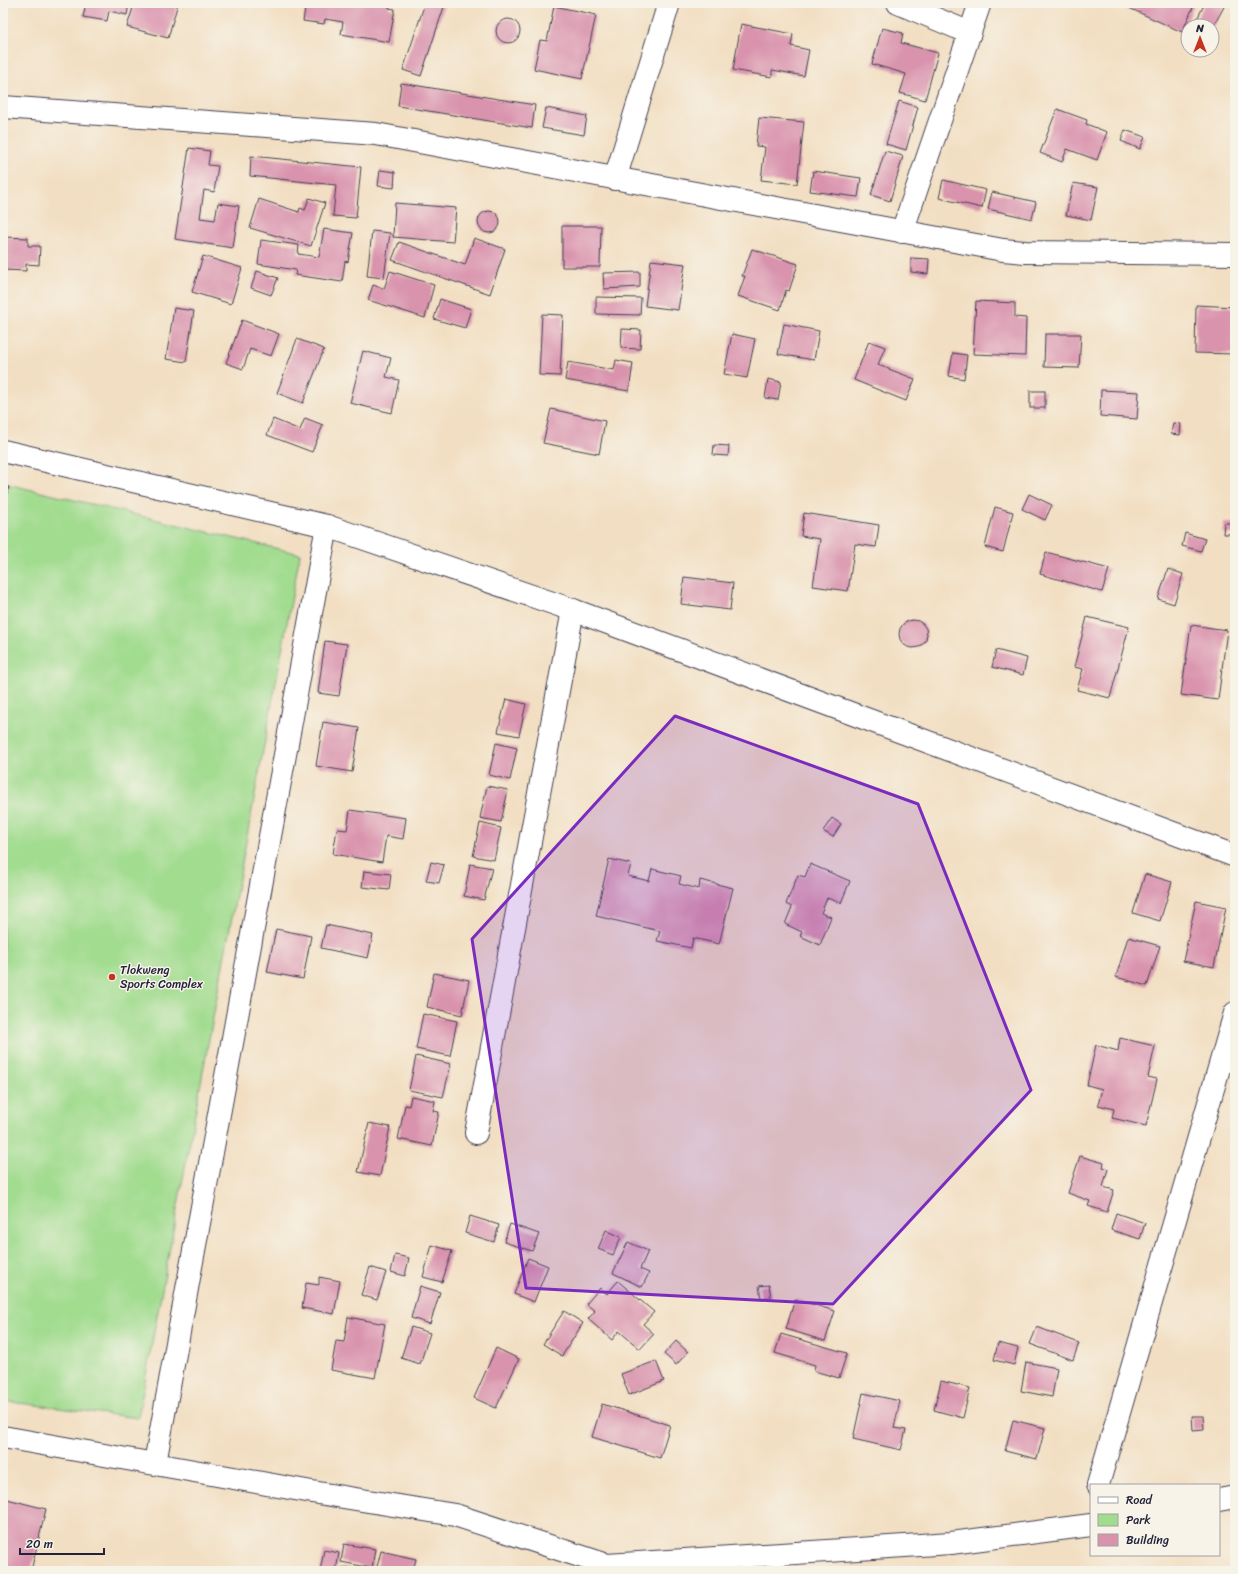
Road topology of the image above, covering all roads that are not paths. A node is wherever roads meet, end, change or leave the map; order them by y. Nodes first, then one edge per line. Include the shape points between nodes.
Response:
1 (669, 3) edge
2 (898, 3) edge
3 (980, 3) edge
4 (970, 33) junction
5 (3, 107) edge
6 (616, 179) junction
7 (902, 232) junction
8 (1235, 254) edge
9 (3, 451) edge
10 (327, 526) junction
11 (573, 610) junction
12 (1235, 856) edge
13 (1235, 1013) edge
14 (476, 1133) dead end
15 (3, 1437) edge
16 (154, 1463) junction
17 (1098, 1484) edge
18 (1235, 1497) edge
19 (1220, 1500) edge
20 (1089, 1520) edge

1 - 6 street
2 - 4 street
3 - 4 street
4 - 7 street
5 - 6 street via 376,134
6 - 7 street
7 - 8 street via 1025,252
9 - 10 street
10 - 11 street
10 - 16 street
11 - 12 street
11 - 14 street
13 - 17 street
15 - 16 street
16 - 20 street via 455,1515 607,1565 951,1543
18 - 19 street

